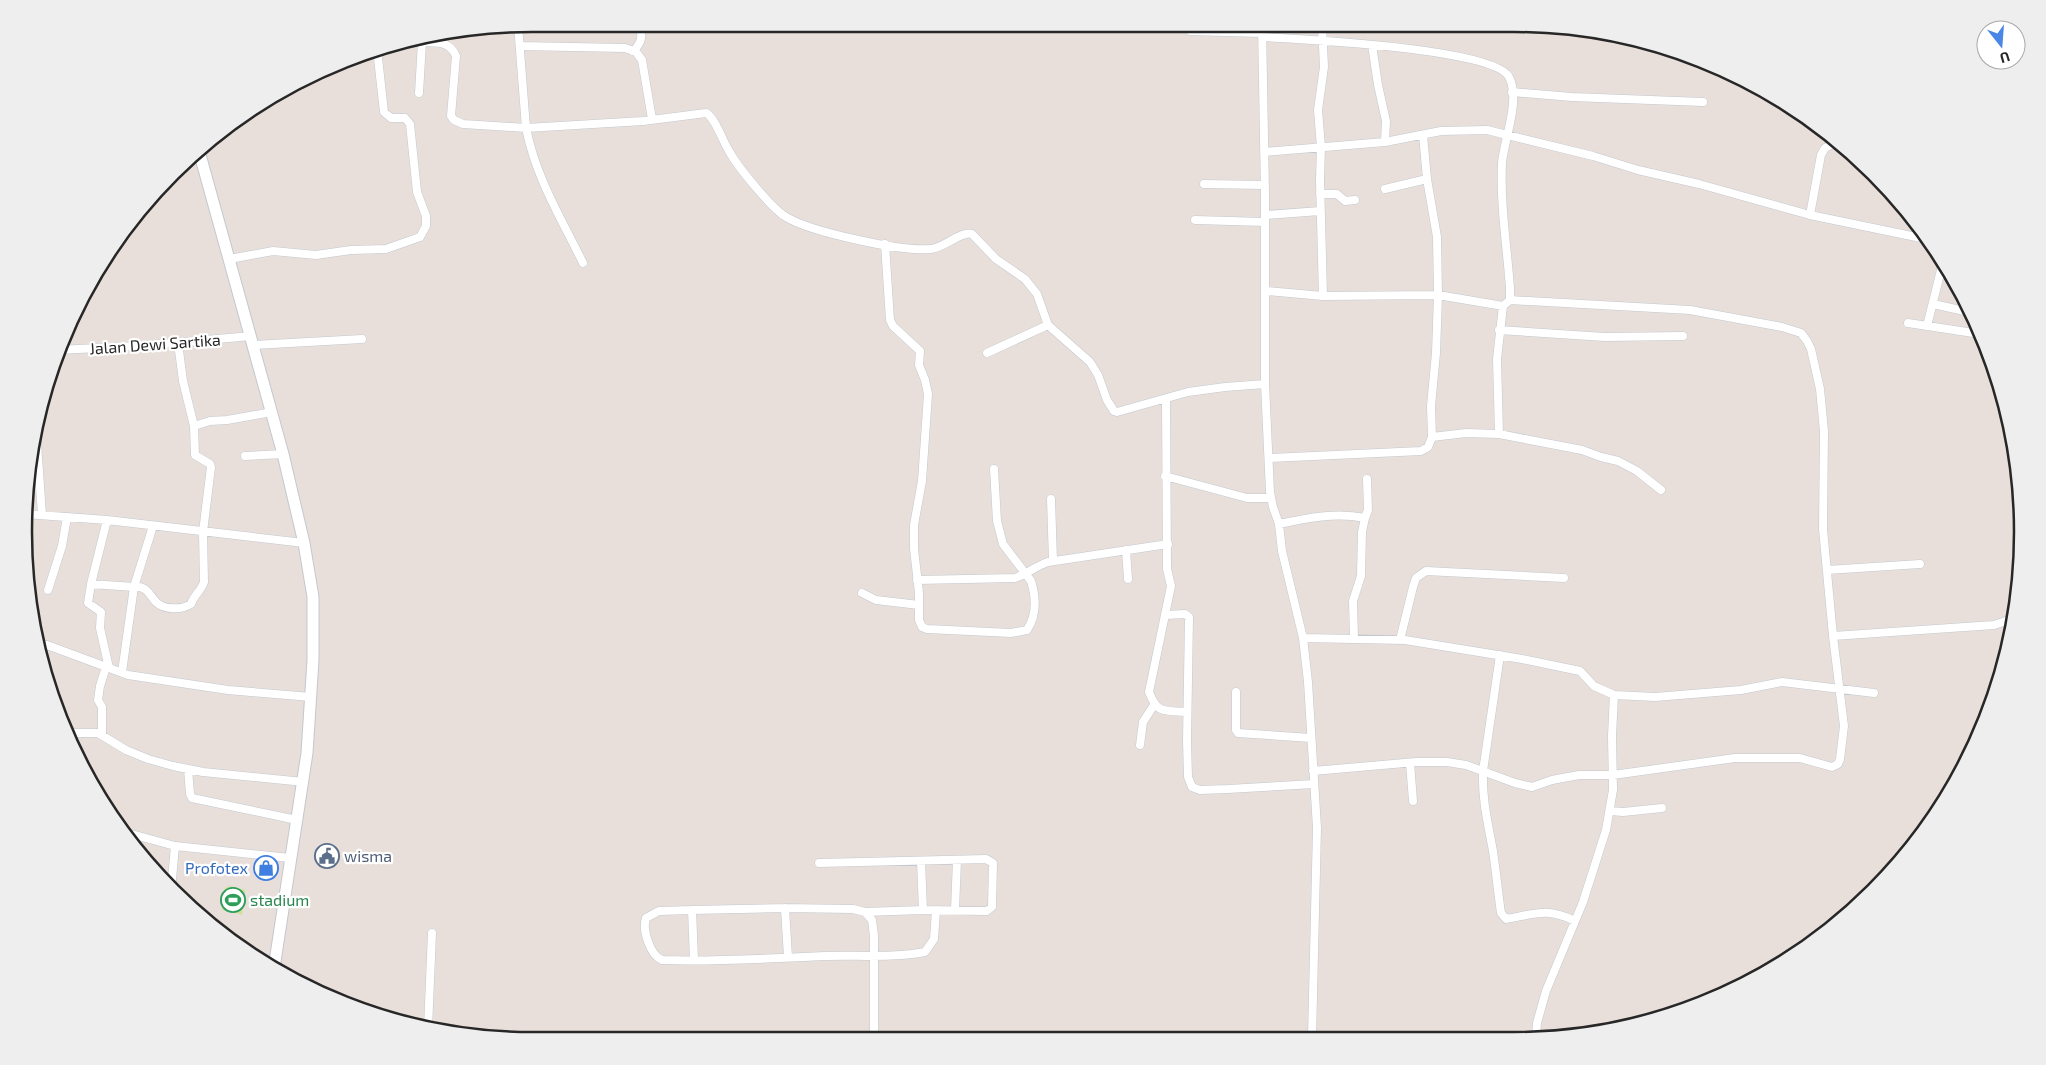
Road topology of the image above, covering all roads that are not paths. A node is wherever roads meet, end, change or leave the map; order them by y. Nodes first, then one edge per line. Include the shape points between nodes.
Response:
1 (641, 32) edge
2 (1262, 32) edge
3 (1268, 32) edge
4 (1322, 32) edge
5 (519, 33) edge
6 (1323, 41) junction
7 (436, 42) edge
8 (422, 45) edge
9 (1372, 45) junction
10 (520, 46) junction
11 (633, 51) junction
12 (378, 57) edge
13 (1512, 92) junction
14 (419, 93) dead end
15 (1703, 102) dead end
16 (652, 120) junction
17 (526, 128) junction
18 (1423, 135) junction
19 (1508, 135) junction
20 (1385, 142) junction
21 (1829, 146) edge
22 (1321, 147) junction
23 (1264, 152) junction
24 (201, 159) edge
25 (1428, 179) junction
26 (1204, 184) dead end
27 (1265, 185) junction
28 (1385, 188) dead end
29 (1320, 194) junction
30 (1355, 200) dead end
31 (1320, 211) junction
32 (1810, 215) junction
33 (1265, 218) junction
34 (1194, 220) dead end
35 (1916, 236) edge
36 (885, 244) junction
37 (229, 259) junction
38 (583, 263) dead end
39 (1940, 273) edge
40 (1266, 291) junction
41 (1438, 295) junction
42 (1323, 296) junction
43 (1506, 303) junction
44 (1933, 304) junction
45 (1962, 310) edge
46 (1908, 323) dead end
47 (1048, 325) junction
48 (1927, 326) junction
49 (1499, 330) junction
50 (1971, 333) edge
51 (1683, 336) dead end
52 (362, 339) dead end
53 (253, 341) junction
54 (178, 343) junction
55 (68, 349) edge
56 (987, 353) dead end
57 (1266, 384) junction
58 (1166, 399) junction
59 (272, 412) junction
60 (194, 426) junction
61 (1499, 434) junction
62 (1432, 437) junction
63 (283, 454) junction
64 (245, 456) dead end
65 (1269, 458) junction
66 (38, 460) edge
67 (994, 469) dead end
68 (1165, 476) junction
69 (1367, 478) dead end
70 (1660, 490) dead end
71 (1271, 498) junction
72 (1051, 499) dead end
73 (33, 514) edge
74 (42, 515) junction
75 (67, 517) junction
76 (1365, 518) junction
77 (107, 520) junction
78 (1279, 524) junction
79 (153, 526) junction
80 (203, 532) junction
81 (304, 543) junction
82 (1168, 544) junction
83 (1126, 550) junction
84 (1054, 561) junction
85 (1920, 564) dead end
86 (1827, 570) junction
87 (1026, 574) junction
88 (1564, 578) dead end
89 (1128, 579) dead end
90 (917, 580) junction
91 (91, 584) junction
92 (134, 586) junction
93 (48, 590) dead end
94 (862, 592) dead end
95 (919, 605) junction
96 (1166, 615) junction
97 (2005, 621) edge
98 (1833, 636) junction
99 (1303, 638) junction
100 (1354, 639) junction
101 (1400, 640) junction
102 (46, 645) edge
103 (1500, 656) junction
104 (108, 667) junction
105 (122, 672) junction
106 (1840, 689) junction
107 (1236, 692) dead end
108 (1874, 693) dead end
109 (1614, 695) junction
110 (311, 697) junction
111 (1160, 708) junction
112 (1187, 712) junction
113 (75, 733) edge
114 (102, 735) junction
115 (1311, 738) junction
116 (1140, 745) dead end
117 (1410, 763) junction
118 (188, 769) junction
119 (1313, 771) junction
120 (1483, 771) junction
121 (1613, 774) junction
122 (304, 782) junction
123 (1314, 784) junction
124 (1414, 801) dead end
125 (1662, 808) dead end
126 (1610, 811) junction
127 (297, 820) junction
128 (135, 835) edge
129 (175, 846) junction
130 (290, 858) junction
131 (921, 860) junction
132 (957, 860) junction
133 (819, 863) dead end
134 (172, 878) edge
135 (785, 908) junction
136 (692, 910) junction
137 (923, 910) junction
138 (936, 910) junction
139 (955, 910) junction
140 (866, 912) junction
141 (1575, 921) junction
142 (432, 933) dead end
143 (875, 955) junction
144 (788, 958) junction
145 (694, 960) junction
146 (275, 961) edge
147 (428, 1021) edge
148 (1536, 1031) edge
149 (874, 1032) edge
150 (1312, 1032) edge

1 - 11 street via 642,39
2 - 23 street
3 - 6 street
4 - 6 street
5 - 10 street
6 - 9 street
6 - 22 street via 1323,74 1318,100
7 - 17 street via 446,44 456,54 451,116 454,120 462,124
8 - 14 street
9 - 13 street via 1450,55 1495,66 1510,78
9 - 20 street via 1386,121
10 - 11 street via 625,48
10 - 17 street
11 - 16 street via 642,60
12 - 37 street via 384,112 391,118 406,118 410,124 417,192 426,216 425,232 420,237 386,249 316,255 273,250
13 - 15 street
13 - 19 street
16 - 17 street
16 - 36 street via 706,112 713,118 730,154 785,217 811,227
17 - 38 street via 540,178
18 - 19 street via 1441,131 1487,130
18 - 20 street
18 - 25 street
19 - 32 street
19 - 43 street via 1502,162
20 - 22 street
21 - 32 street via 1821,155
22 - 23 street
22 - 29 street
23 - 27 street
24 - 37 main road
25 - 28 street
25 - 41 street via 1437,237
26 - 27 street
27 - 33 street
29 - 30 street via 1337,194 1345,201
29 - 31 street
31 - 33 street
31 - 42 street
32 - 35 street
33 - 34 street
33 - 40 street
36 - 47 street via 930,250 944,246 964,233 972,234 996,259 1025,278 1037,294
36 - 90 street via 890,320 920,351 919,365 928,394 922,481 914,525
37 - 53 main road
39 - 44 street
40 - 42 street
40 - 57 street
41 - 42 street
41 - 43 street
41 - 62 street
43 - 49 street
43 - 86 street via 1690,310 1801,333 1811,349 1820,390
44 - 45 street
44 - 48 street
46 - 48 street
47 - 56 street
47 - 58 street via 1090,362 1114,411
48 - 50 street
49 - 51 street via 1605,337
49 - 61 street
52 - 53 street, Jalan Dewi Sartika
53 - 54 street, Jalan Dewi Sartika
53 - 59 main road
54 - 55 street, Jalan Dewi Sartika
54 - 60 street
57 - 58 street via 1188,392
57 - 65 street
58 - 68 street
59 - 60 street via 210,420
59 - 63 main road
60 - 80 street via 195,454 211,467
61 - 62 street
61 - 70 street via 1566,446 1618,461 1637,471
62 - 65 street via 1428,447 1421,451
63 - 64 street
63 - 81 main road
65 - 71 street
66 - 74 street
67 - 87 street via 997,521 1003,544
68 - 71 street via 1247,498
68 - 82 street
69 - 76 street via 1368,510
71 - 78 street
72 - 84 street
73 - 74 street
74 - 75 street
75 - 77 street
75 - 93 street
76 - 78 street via 1333,515
76 - 100 street via 1361,576 1353,601
77 - 79 street
77 - 91 street
78 - 99 street via 1282,551
79 - 80 street
79 - 92 street
80 - 81 street
80 - 92 street via 204,582 191,604 180,609 162,606 145,588
81 - 110 main road via 314,617
82 - 83 street
82 - 96 street via 1166,569 1171,586
83 - 84 street
83 - 89 street
84 - 87 street via 1038,565
85 - 86 street
86 - 98 street
87 - 90 street via 1015,578
87 - 95 street via 1035,598 1034,614 1027,630 1011,633 927,629 921,625
88 - 101 street via 1426,571 1416,578
90 - 95 street
91 - 92 street
91 - 104 street via 88,604 101,612 100,628
92 - 105 street
94 - 95 street via 876,600
96 - 111 street via 1149,692
96 - 112 street via 1184,614 1189,618
97 - 98 street via 1994,625
98 - 106 street
99 - 100 street
99 - 115 street
100 - 101 street
101 - 103 street
102 - 104 street
103 - 109 street via 1580,671 1594,686
103 - 120 street
104 - 105 street
104 - 114 street via 98,700 102,706
105 - 110 street via 228,690
106 - 108 street
106 - 109 street via 1782,682 1741,690 1655,698
106 - 121 street via 1843,744 1835,766 1800,758 1735,758
107 - 115 street via 1238,733
109 - 121 street
110 - 122 main road
111 - 112 street
111 - 116 street via 1143,722
112 - 123 street via 1188,777 1192,787 1228,790
113 - 114 street
114 - 118 street via 148,759
115 - 119 street
117 - 119 street
117 - 120 street via 1447,762
117 - 124 street
118 - 122 street
118 - 127 street via 192,798
119 - 123 street
120 - 121 street via 1526,787 1579,774
120 - 141 street via 1483,800 1504,918 1540,912 1560,914
121 - 126 street
122 - 127 main road
123 - 150 street via 1317,828
125 - 126 street
126 - 141 street via 1595,867
127 - 130 main road
128 - 129 street
129 - 130 street
129 - 134 street
130 - 146 main road
131 - 132 street
131 - 133 street
131 - 137 street
132 - 139 street
132 - 139 street via 986,859 993,863 992,907 985,912
135 - 136 street
135 - 140 street
135 - 144 street
136 - 145 street
136 - 145 street via 655,912 644,923 657,958
137 - 138 street
137 - 140 street
138 - 139 street
138 - 143 street via 934,939 925,952
140 - 143 street via 873,923
141 - 148 street via 1546,991
142 - 147 street
143 - 144 street
143 - 149 street
144 - 145 street

